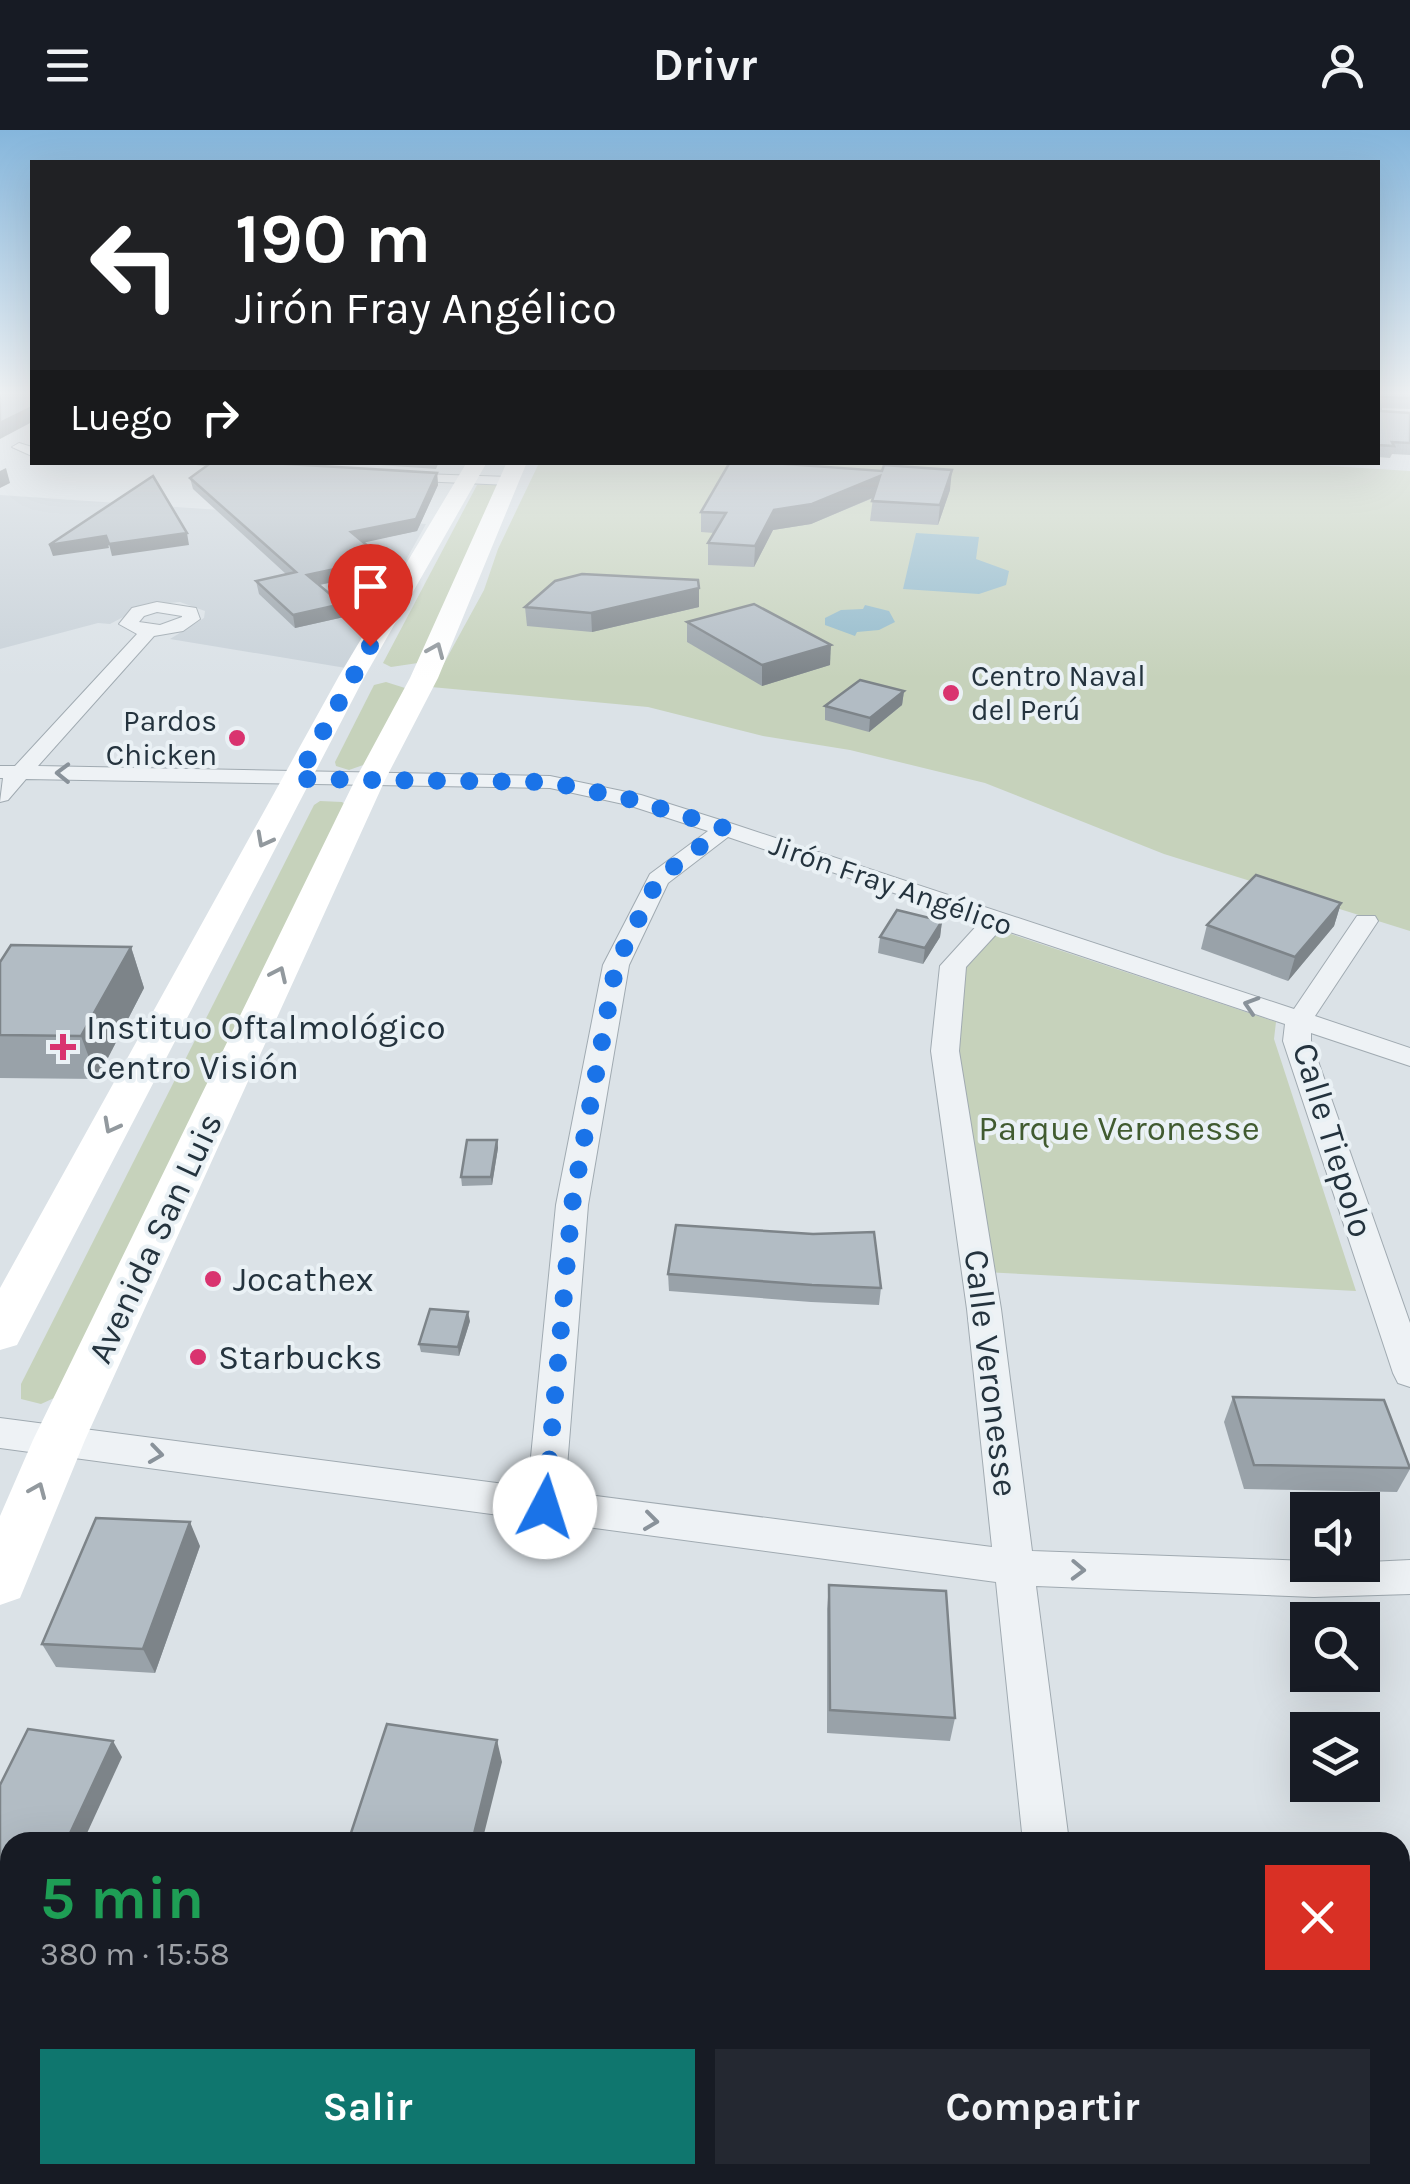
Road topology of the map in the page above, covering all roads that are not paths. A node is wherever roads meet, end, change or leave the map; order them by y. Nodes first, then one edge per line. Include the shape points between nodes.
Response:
1 (482, 487) edge
2 (487, 487) edge
3 (149, 631) dead end
4 (9, 772) edge
5 (297, 779) junction
6 (370, 780) junction
7 (0, 795) edge
8 (724, 828) junction
9 (995, 921) junction
10 (1366, 921) dead end
11 (1300, 1021) junction
12 (1410, 1057) edge
13 (0, 1332) edge
14 (1410, 1373) edge
15 (0, 1433) edge
16 (59, 1440) junction
17 (545, 1507) junction
18 (1016, 1568) junction
19 (1410, 1577) edge
20 (0, 1580) edge
21 (1045, 1832) edge

1 - 5 main road via 352,676
6 -> 2 main road, Avenida San Luis via 424,678
3 - 4 street
5 -> 4 street, Jirón Fray Angélico
4 - 7 street
5 - 6 street, Jirón Fray Angélico
5 -> 13 main road
6 - 8 street, Jirón Fray Angélico via 550,782
16 -> 6 main road, Avenida San Luis
8 - 9 street, Jirón Fray Angélico
8 - 17 street via 658,879 616,965 572,1205
11 -> 9 street, Jirón Fray Angélico
9 - 18 street, Calle Veronesse via 952,966 945,1051
10 - 11 street, Calle Tiepolo
11 - 12 street, Jirón Fray Angélico
11 - 14 street, Calle Tiepolo via 1297,1040
15 - 16 street
16 -> 17 street
20 -> 16 main road, Avenida San Luis
17 -> 18 street
18 -> 19 street
18 - 21 street, Calle Veronesse

